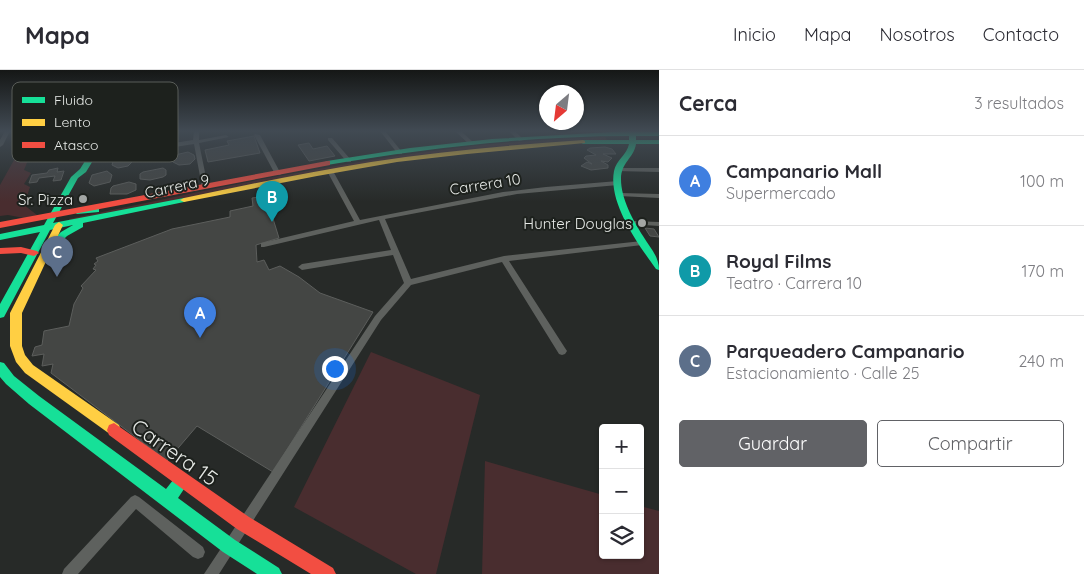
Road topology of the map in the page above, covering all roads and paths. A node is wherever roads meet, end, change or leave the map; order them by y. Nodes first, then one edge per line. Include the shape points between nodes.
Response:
1 (199, 155) edge
2 (268, 155) edge
3 (343, 155) edge
4 (383, 155) edge
5 (442, 155) edge
6 (622, 155) edge
7 (625, 155) edge
8 (623, 158) junction
9 (348, 160) junction
10 (88, 162) edge
11 (617, 170) junction
12 (659, 170) edge
13 (330, 171) junction
14 (278, 173) junction
15 (618, 183) junction
16 (205, 187) junction
17 (621, 195) junction
18 (659, 196) edge
19 (96, 214) junction
20 (62, 216) junction
21 (382, 217) junction
22 (358, 222) junction
23 (632, 223) junction
24 (659, 224) edge
25 (0, 227) edge
26 (0, 237) edge
27 (642, 243) junction
28 (264, 245) dead end
29 (0, 251) edge
30 (395, 252) junction
31 (40, 253) junction
32 (504, 259) junction
33 (657, 262) edge
34 (302, 267) dead end
35 (408, 283) junction
36 (0, 314) edge
37 (562, 351) dead end
38 (0, 367) edge
39 (182, 480) junction
40 (167, 500) junction
41 (243, 523) junction
42 (229, 546) junction
43 (198, 552) dead end
44 (69, 574) edge
45 (211, 574) edge
46 (273, 574) edge
47 (326, 574) edge

1 - 16 street
2 - 14 street
3 - 9 street
4 - 9 main road, Carrera 9
5 - 13 main road, Carrera 9
6 - 8 main road
7 - 8 main road
8 - 11 main road
9 - 14 main road, Carrera 9
10 - 20 main road via 75,177
11 - 12 street
11 - 15 main road
13 - 19 main road, Carrera 9
13 - 22 street
14 - 16 main road, Carrera 9
15 - 17 main road
15 - 21 street, Carrera 10 via 506,194
16 - 19 main road, Carrera 9
16 - 20 main road
17 - 18 street
17 - 23 main road
19 - 20 main road, Carrera 9
19 - 20 main road
19 - 31 main road
20 - 25 main road
20 - 26 main road, Carrera 9
20 - 31 main road
21 - 22 street, Carrera 10
21 - 30 street
22 - 28 street, Carrera 10
23 - 24 street
23 - 27 main road
27 - 32 street
27 - 33 main road
29 - 31 main road
30 - 34 street
30 - 35 street
31 - 36 main road
31 - 39 main road, Carrera 15 via 16,312 16,346 20,358 29,369
32 - 35 street
32 - 37 street
35 - 41 street via 378,318
38 - 40 main road via 34,400
39 - 40 main road
39 - 41 main road, Carrera 15
40 - 42 main road
41 - 42 street
41 - 47 main road, Carrera 15
42 - 45 street
42 - 46 main road
43 - 44 street via 135,502

